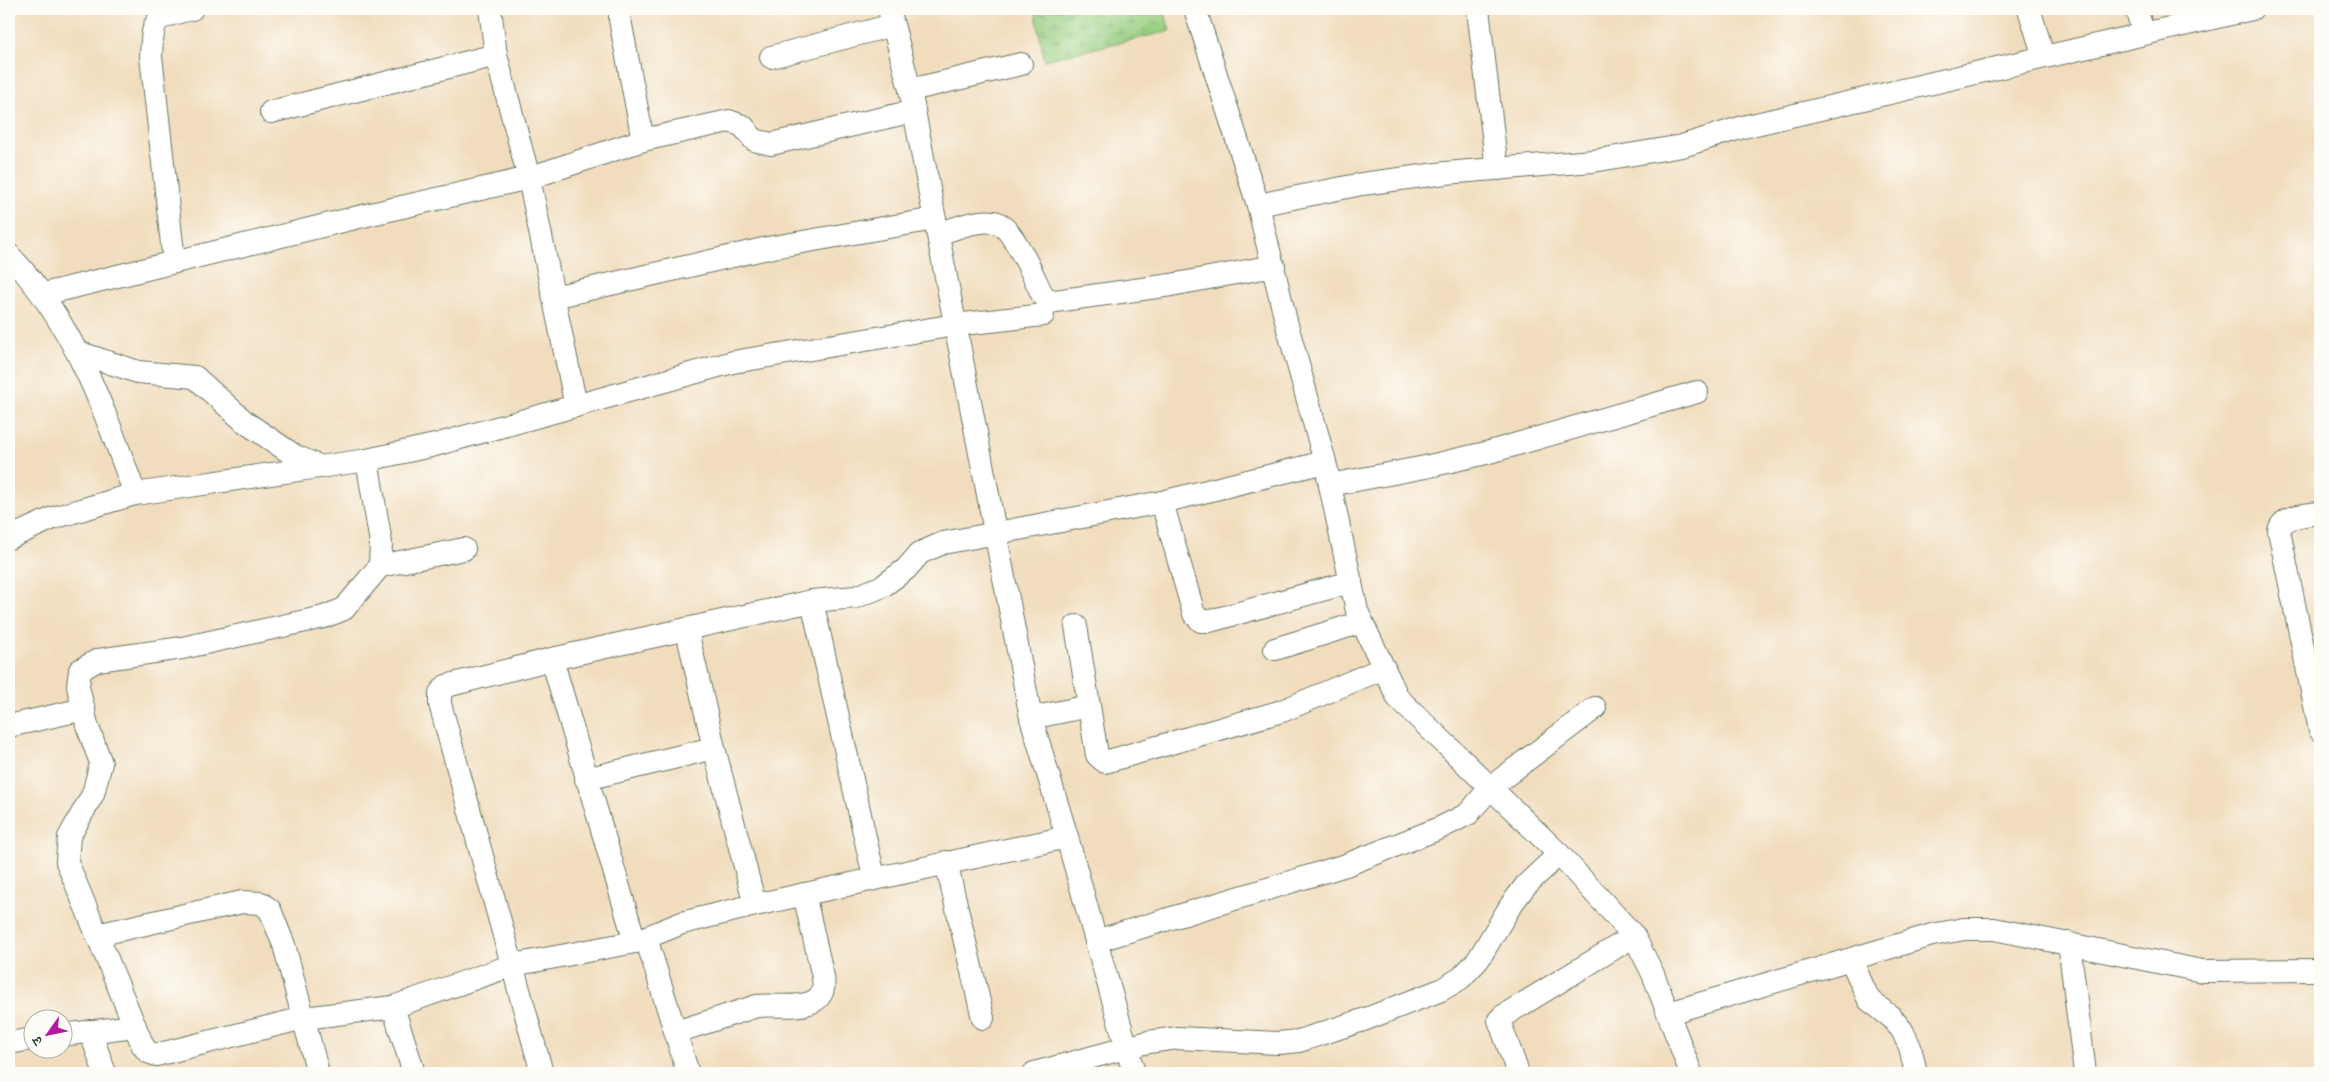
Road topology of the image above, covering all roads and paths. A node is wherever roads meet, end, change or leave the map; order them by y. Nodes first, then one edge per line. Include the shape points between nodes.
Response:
1 (192, 9) edge
2 (490, 9) edge
3 (620, 9) edge
4 (1195, 9) edge
5 (1478, 9) edge
6 (2029, 9) edge
7 (2136, 9) edge
8 (2252, 9) edge
9 (891, 17) edge
10 (2144, 34) junction
11 (496, 55) junction
12 (771, 57) dead end
13 (2044, 57) junction
14 (1021, 64) dead end
15 (912, 101) junction
16 (271, 112) dead end
17 (643, 140) junction
18 (1498, 168) junction
19 (529, 178) junction
20 (1258, 205) junction
21 (936, 227) junction
22 (9, 254) edge
23 (174, 262) junction
24 (1274, 266) junction
25 (44, 294) junction
26 (554, 297) junction
27 (1043, 315) dead end
28 (955, 325) junction
29 (77, 352) junction
30 (1697, 392) dead end
31 (576, 406) junction
32 (367, 460) junction
33 (1325, 462) junction
34 (321, 467) junction
35 (1330, 485) junction
36 (135, 494) junction
37 (1162, 502) junction
38 (2320, 513) edge
39 (996, 532) junction
40 (9, 538) edge
41 (464, 550) dead end
42 (380, 566) junction
43 (1351, 582) junction
44 (812, 601) junction
45 (1362, 622) junction
46 (1076, 626) dead end
47 (687, 631) junction
48 (1274, 649) dead end
49 (552, 659) junction
50 (1384, 668) junction
51 (1089, 706) junction
52 (1595, 708) dead end
53 (84, 709) junction
54 (1031, 718) junction
55 (9, 726) edge
56 (2320, 730) edge
57 (714, 748) junction
58 (586, 779) junction
59 (1491, 787) junction
60 (1067, 837) junction
61 (1559, 854) junction
62 (946, 862) junction
63 (874, 877) junction
64 (804, 894) junction
65 (755, 905) junction
66 (98, 935) junction
67 (1634, 936) junction
68 (641, 940) junction
69 (1096, 941) junction
70 (2069, 943) junction
71 (1851, 960) junction
72 (513, 965) junction
73 (2320, 970) edge
74 (393, 1007) junction
75 (1669, 1013) junction
76 (304, 1018) junction
77 (983, 1018) dead end
78 (135, 1026) junction
79 (90, 1031) junction
80 (676, 1032) junction
81 (72, 1034) edge
82 (22, 1041) edge
83 (9, 1043) edge
84 (1126, 1048) junction
85 (106, 1073) edge
86 (318, 1073) edge
87 (414, 1073) edge
88 (542, 1073) edge
89 (688, 1073) edge
90 (1034, 1073) edge
91 (1134, 1073) edge
92 (1518, 1073) edge
93 (1691, 1073) edge
94 (1916, 1073) edge
95 (2085, 1073) edge

1 - 23 street via 158,19 152,27 151,56
2 - 11 street
3 - 17 street
4 - 20 street
5 - 18 street
6 - 13 street
7 - 10 street
8 - 10 street
9 - 12 street
9 - 15 street
10 - 13 street
11 - 16 street
11 - 19 street
13 - 18 street via 1743,127 1682,146 1593,161
14 - 15 street
15 - 17 street via 771,144 754,140 743,126 729,121
15 - 21 street
17 - 19 street
18 - 20 street via 1362,184
19 - 23 street
19 - 26 street
20 - 24 street
21 - 24 street via 996,222 1008,231 1042,294 1055,301 1171,285
21 - 26 street via 768,248
21 - 28 street
22 - 25 street
23 - 25 street
24 - 33 street
25 - 29 street
26 - 31 street
27 - 28 street
28 - 31 street via 734,362
28 - 39 street
29 - 34 street via 138,372 195,377 245,422 295,456
29 - 36 street via 102,406
30 - 35 street via 1486,453
31 - 32 street
32 - 34 street
32 - 42 street via 380,543
33 - 35 street
33 - 37 street
34 - 36 street
35 - 43 street
36 - 40 street via 53,518
37 - 39 street
37 - 43 street via 1194,614 1201,621
38 - 56 street via 2286,520 2280,524 2279,531
39 - 44 street via 943,543 920,553 906,569 883,586 856,597
39 - 54 street
41 - 42 street
42 - 53 street via 344,609 324,617 182,648 98,660 80,670 78,686
43 - 45 street
44 - 47 street
44 - 63 street
45 - 48 street
45 - 50 street
46 - 51 street
47 - 49 street
47 - 57 street
49 - 58 street
49 - 72 street via 446,686 440,693 443,714
50 - 51 street via 1282,711 1105,762 1097,755
50 - 59 street via 1398,698
51 - 54 street
52 - 59 street
53 - 55 street
53 - 66 street via 101,763 93,794 69,837 67,862
54 - 60 street
57 - 58 street
57 - 65 street
58 - 68 street
59 - 61 street
59 - 69 street via 1468,814 1423,835 1346,865
60 - 62 street
60 - 69 street
61 - 67 street
61 - 84 street via 1521,892 1478,960 1461,978 1441,990 1299,1041 1278,1043 1178,1038
62 - 63 street
62 - 77 street
63 - 64 street
64 - 65 street
64 - 80 street via 823,978 822,995 793,1007 757,1006
65 - 68 street via 682,923
66 - 76 street via 242,902 261,903 270,910 284,945
66 - 78 street
67 - 75 street
67 - 92 street via 1499,1020
68 - 72 street
68 - 80 street
69 - 84 street
70 - 71 street via 1994,929 1964,930 1932,935
70 - 73 street via 2202,971
70 - 95 street
71 - 75 street
71 - 94 street via 1869,1000 1902,1030
72 - 74 street
72 - 88 street
74 - 76 street
74 - 87 street
75 - 93 street
76 - 78 street via 156,1055 143,1046
76 - 86 street
78 - 79 street
79 - 81 street
79 - 85 street
80 - 89 street
82 - 83 street
84 - 90 street
84 - 91 street

